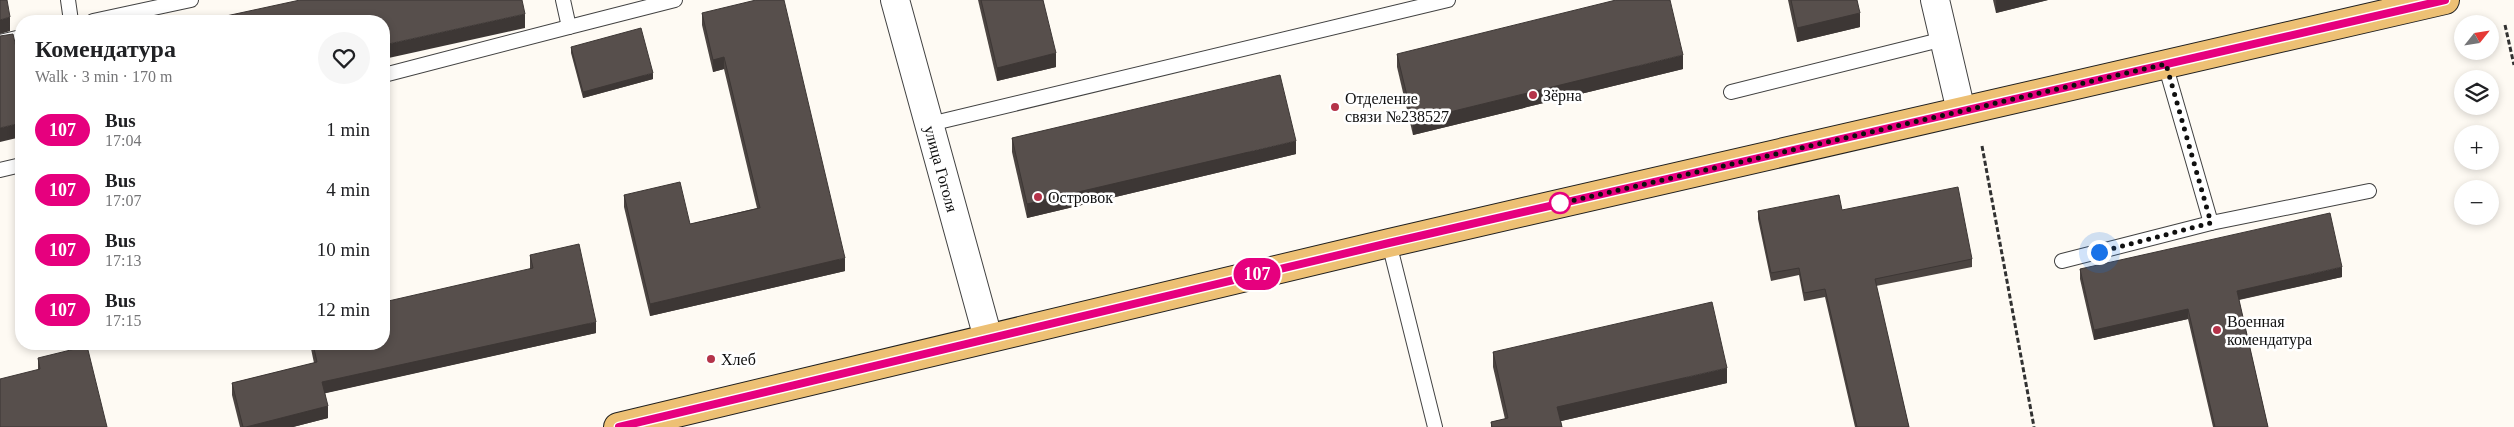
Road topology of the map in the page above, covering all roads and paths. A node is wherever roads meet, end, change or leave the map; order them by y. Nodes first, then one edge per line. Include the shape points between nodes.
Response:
1 (68, 0) edge
2 (191, 0) edge
3 (563, 0) edge
4 (675, 0) edge
5 (896, 0) edge
6 (1448, 0) edge
7 (1935, 0) edge
8 (2445, 0) edge
9 (70, 15) edge
10 (121, 15) edge
11 (2505, 25) dead end
12 (569, 27) junction
13 (15, 38) edge
14 (1944, 39) junction
15 (0, 42) edge
16 (2166, 64) junction
17 (2514, 65) edge
18 (390, 73) edge
19 (1731, 92) dead end
20 (1961, 111) junction
21 (930, 124) junction
22 (1982, 146) dead end
23 (15, 166) edge
24 (0, 170) edge
25 (2369, 192) dead end
26 (2211, 223) junction
27 (1389, 243) junction
28 (2062, 261) dead end
29 (988, 338) junction
30 (618, 427) edge
31 (1435, 427) edge
32 (2034, 427) edge

1 - 9 lane
2 - 10 lane
3 - 12 lane
4 - 12 lane
5 - 21 street, улица Гоголя
6 - 21 lane
7 - 14 street
8 - 16 main road
11 - 17 path
12 - 18 lane
13 - 15 lane
14 - 19 lane
14 - 20 street
16 - 20 main road
16 - 26 lane
20 - 27 main road
21 - 29 street, улица Гоголя
22 - 32 path
23 - 24 lane
25 - 26 lane
26 - 28 lane
27 - 29 main road
27 - 31 lane
29 - 30 main road

